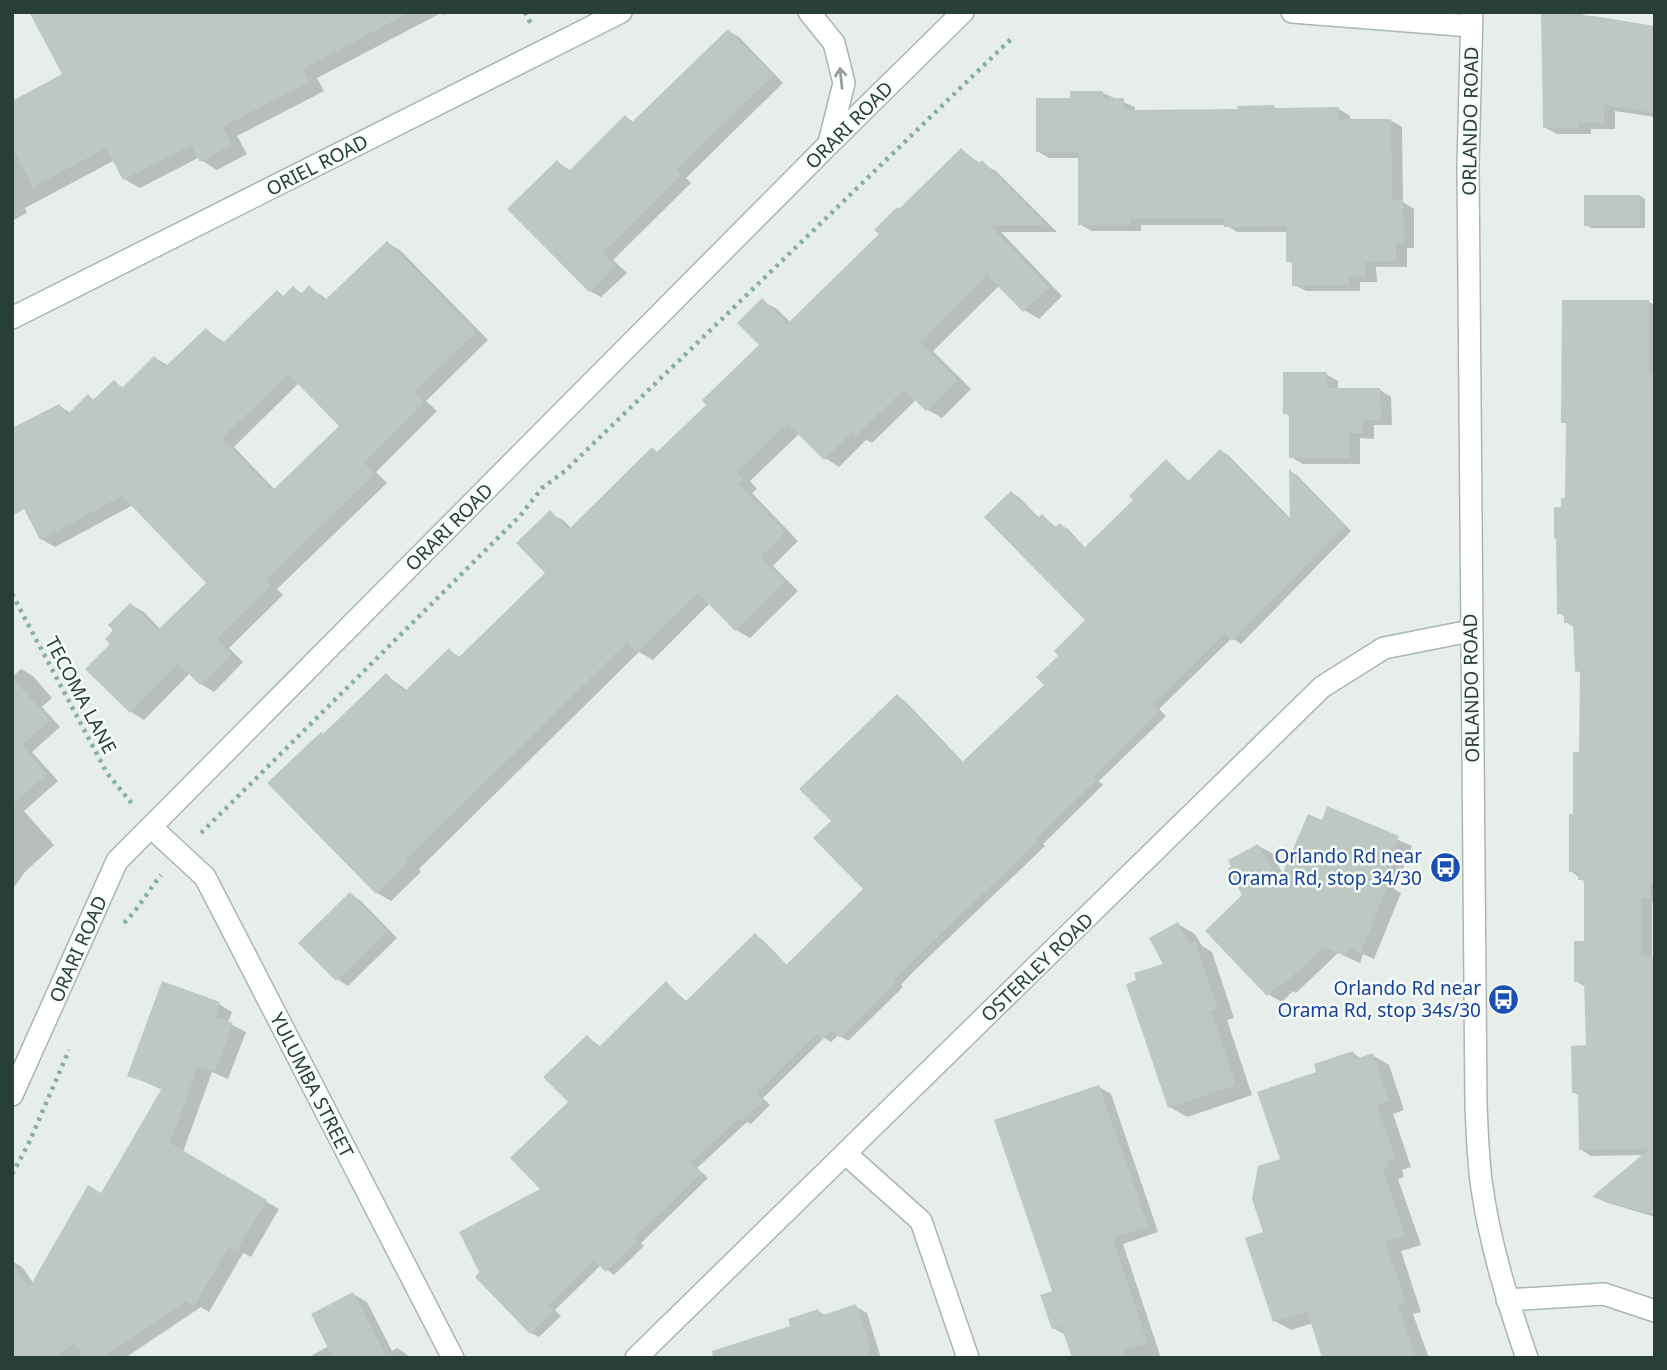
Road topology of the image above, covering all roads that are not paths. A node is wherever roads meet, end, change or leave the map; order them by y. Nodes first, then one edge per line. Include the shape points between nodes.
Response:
1 (621, 12) edge
2 (809, 12) edge
3 (963, 12) edge
4 (1292, 12) edge
5 (1472, 19) edge
6 (828, 145) junction
7 (12, 318) edge
8 (1470, 631) junction
9 (151, 827) junction
10 (12, 1095) edge
11 (846, 1154) junction
12 (1507, 1300) junction
13 (1655, 1311) edge
14 (453, 1358) edge
15 (636, 1358) edge
16 (968, 1358) edge
17 (1527, 1358) edge

1 - 7 street, ORIEL ROAD
6 -> 2 street via 844,83 834,43
3 - 6 street, ORARI ROAD
4 - 5 street
5 - 8 street, ORLANDO ROAD via 1468,164
6 - 9 street, ORARI ROAD
8 - 11 street, OSTERLEY ROAD via 1384,648 1322,688
8 - 12 street, ORLANDO ROAD via 1476,1105 1481,1180
9 - 10 street, ORARI ROAD via 117,861
9 - 14 street, YULUMBA STREET via 205,877
11 - 15 street, OSTERLEY ROAD
11 - 16 street via 921,1221
12 - 13 street via 1605,1294
12 - 17 street, ORLANDO ROAD

